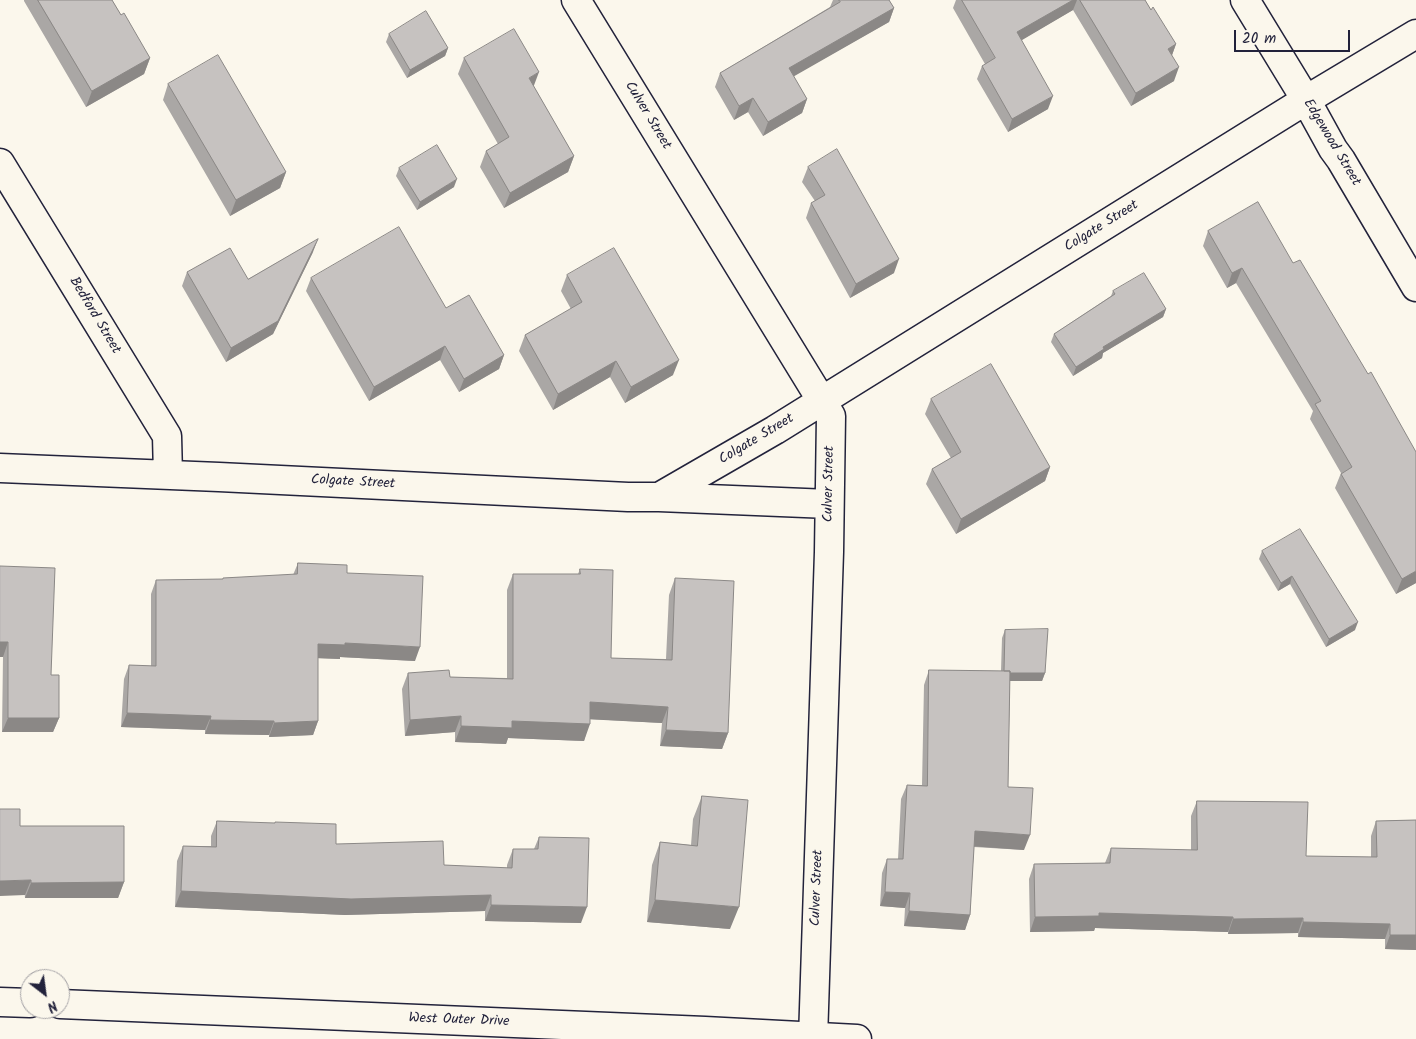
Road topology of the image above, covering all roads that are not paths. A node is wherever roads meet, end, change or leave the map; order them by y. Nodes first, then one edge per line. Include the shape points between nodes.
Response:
1 (576, 0) edge
2 (1245, 0) edge
3 (1416, 34) edge
4 (1306, 100) junction
5 (0, 163) edge
6 (1416, 287) edge
7 (822, 401) junction
8 (0, 468) edge
9 (168, 475) junction
10 (659, 497) junction
11 (829, 504) junction
12 (0, 1002) edge
13 (20, 1003) edge
14 (70, 1004) edge
15 (813, 1038) edge
16 (857, 1039) edge

1 - 7 street, Culver Street
2 - 4 street, Edgewood Street
3 - 4 street, Colgate Street
4 - 6 street, Edgewood Street
4 - 7 street, Colgate Street
5 - 9 street, Bedford Street via 167,436
7 - 10 street, Colgate Street
7 - 11 street, Culver Street via 832,416
8 - 9 street, Colgate Street
9 - 10 street, Colgate Street
10 - 11 street
11 - 15 street, Culver Street
12 - 13 street
14 - 15 street, West Outer Drive via 695,1030
15 - 16 street, West Outer Drive

